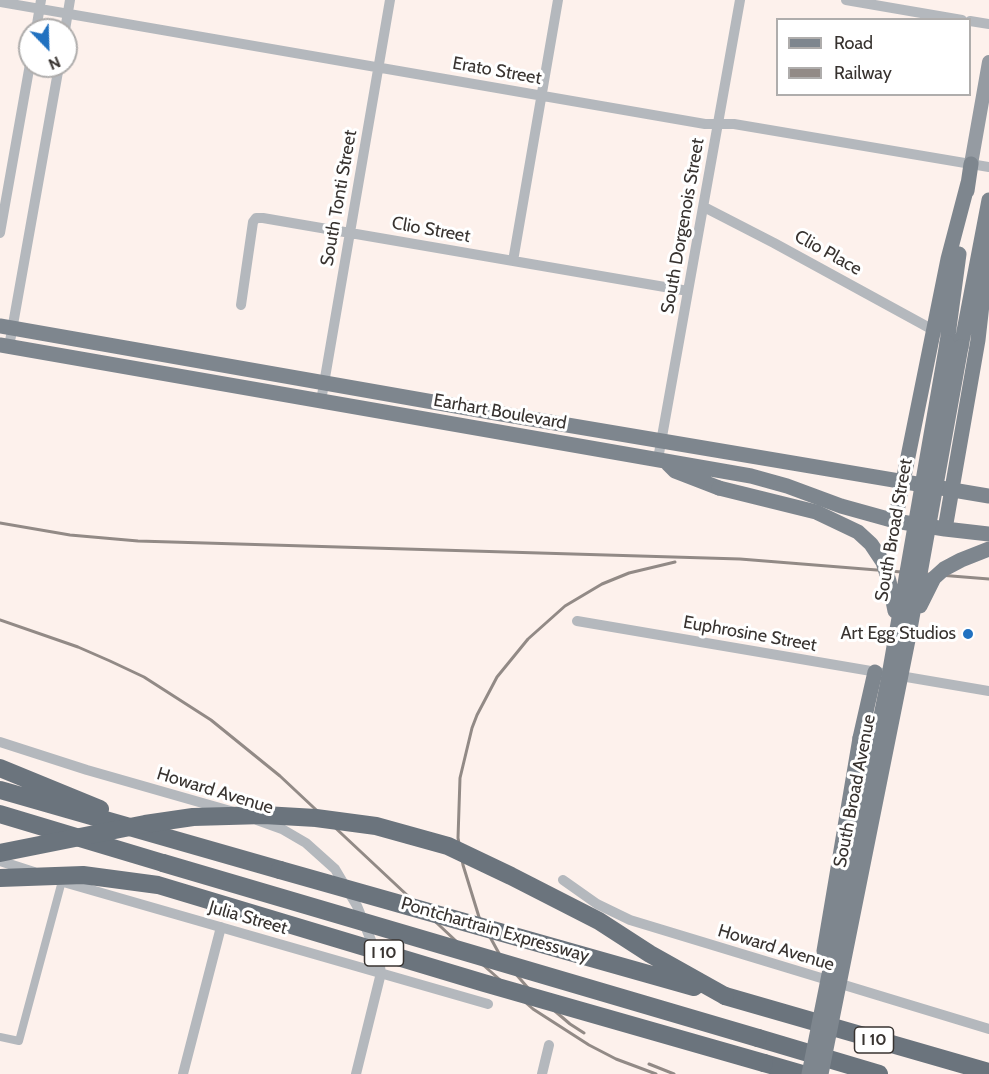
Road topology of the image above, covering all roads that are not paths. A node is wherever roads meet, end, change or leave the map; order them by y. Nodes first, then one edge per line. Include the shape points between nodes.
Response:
1 (70, 0) edge
2 (390, 0) edge
3 (558, 0) edge
4 (740, 0) edge
5 (846, 0) edge
6 (0, 2) edge
7 (41, 4) edge
8 (68, 14) junction
9 (67, 18) edge
10 (950, 18) edge
11 (971, 21) edge
12 (989, 24) edge
13 (989, 62) edge
14 (378, 67) junction
15 (28, 78) edge
16 (57, 78) edge
17 (542, 95) junction
18 (718, 124) junction
19 (971, 164) junction
20 (989, 167) edge
21 (968, 183) junction
22 (989, 200) edge
23 (704, 207) junction
24 (0, 233) edge
25 (350, 233) junction
26 (989, 242) edge
27 (513, 261) junction
28 (688, 291) junction
29 (242, 305) dead end
30 (7, 327) edge
31 (935, 330) junction
32 (983, 341) edge
33 (954, 345) junction
34 (5, 346) edge
35 (163, 355) junction
36 (159, 373) junction
37 (324, 383) junction
38 (321, 401) junction
39 (490, 412) junction
40 (914, 426) junction
41 (486, 429) junction
42 (962, 434) junction
43 (662, 441) junction
44 (661, 459) junction
45 (903, 481) junction
46 (953, 490) junction
47 (989, 496) edge
48 (895, 521) junction
49 (945, 529) junction
50 (989, 534) edge
51 (989, 549) edge
52 (908, 605) dead end
53 (577, 621) dead end
54 (897, 624) junction
55 (908, 639) junction
56 (875, 672) junction
57 (896, 675) junction
58 (989, 691) edge
59 (0, 742) edge
60 (0, 768) edge
61 (0, 790) edge
62 (3, 815) edge
63 (171, 839) junction
64 (0, 853) edge
65 (0, 861) edge
66 (0, 878) edge
67 (562, 880) dead end
68 (62, 881) junction
69 (221, 927) junction
70 (381, 973) junction
71 (834, 983) junction
72 (725, 996) junction
73 (488, 1005) dead end
74 (989, 1029) edge
75 (0, 1037) edge
76 (549, 1045) dead end
77 (815, 1046) junction
78 (989, 1072) edge
79 (183, 1074) edge
80 (356, 1074) edge
81 (542, 1074) edge
82 (802, 1074) edge
83 (809, 1074) edge
84 (821, 1074) edge
85 (879, 1074) edge

1 - 8 street
2 - 14 street, South Tonti Street
3 - 17 street
4 - 18 street, South Dorgenois Street
5 - 10 street
6 - 7 street, Erato Street
7 - 8 street, Erato Street
8 - 9 street
8 - 14 street, Erato Street
11 - 12 street
13 - 19 main road, South Broad Street
14 - 17 street, Erato Street
14 - 25 street, South Tonti Street
15 - 24 street
16 - 30 street
17 - 18 street, Erato Street
17 - 27 street
18 - 19 street, Erato Street
18 - 23 street, South Dorgenois Street
19 - 20 street, Erato Street
19 - 21 main road, South Broad Street
21 - 31 main road
21 - 33 main road, South Broad Street
22 - 33 main road, South Broad Street
23 - 28 street, South Dorgenois Street
23 - 31 street, Clio Place
25 - 27 street, Clio Street
25 - 29 street, Clio Street via 256,218
25 - 37 street, South Tonti Street
26 - 32 main road
27 - 28 street, Clio Street
28 - 43 street, South Dorgenois Street
30 - 34 street
30 - 35 main road, Earhart Boulevard
31 - 40 main road
32 - 42 main road
33 - 54 main road, South Broad Street, bridge
33 - 55 main road, South Broad Street, bridge
34 - 36 main road, Earhart Boulevard
35 - 36 main road
35 - 37 main road, Earhart Boulevard
36 - 38 main road, Earhart Boulevard
37 - 38 street, South Tonti Street
37 - 39 main road, Earhart Boulevard
38 - 41 main road, Earhart Boulevard
39 - 41 main road
39 - 43 main road, Earhart Boulevard
40 - 42 street
40 - 45 main road
41 - 44 main road, Earhart Boulevard
42 - 46 main road
43 - 44 street, South Dorgenois Street
43 - 45 main road, Earhart Boulevard
44 - 48 main road, Earhart Boulevard via 751,476
44 - 54 main road, bridge via 675,471 719,488 816,512 858,532 883,562
45 - 46 main road, Earhart Boulevard
45 - 48 main road
46 - 47 main road, Earhart Boulevard
46 - 49 main road
48 - 49 main road, Earhart Boulevard
49 - 50 main road, Earhart Boulevard
51 - 55 main road, bridge via 961,560 934,578
52 - 57 street, South Broad Avenue
53 - 56 street, Euphrosine Street
54 - 77 main road, South Broad Street, bridge
55 - 84 main road, South Broad Street, bridge
56 - 57 street, Euphrosine Street
56 - 77 main road, bridge via 822,964
57 - 58 street, Euphrosine Street
57 - 71 street, South Broad Avenue
59 - 70 street, Howard Avenue via 220,807 282,829 306,843 335,869 357,906
60 - 63 highway
61 - 63 highway, Pontchartrain Expressway
62 - 85 highway, Pontchartrain Expressway, bridge
63 - 72 highway, Pontchartrain Expressway, bridge
64 - 72 highway, I 10, bridge via 193,817 264,815 376,826 448,846 511,876 599,921
65 - 68 street, Julia Street
66 - 82 highway, I 10, bridge via 83,875 158,885
67 - 71 street, Howard Avenue via 630,920
68 - 69 street, Julia Street
68 - 75 street via 20,1041
69 - 70 street, Julia Street
69 - 79 street
70 - 73 street, Julia Street
70 - 80 street
71 - 74 street, Howard Avenue
72 - 78 highway, Pontchartrain Expressway / I 10
76 - 81 street
77 - 83 main road, South Broad Street, bridge

